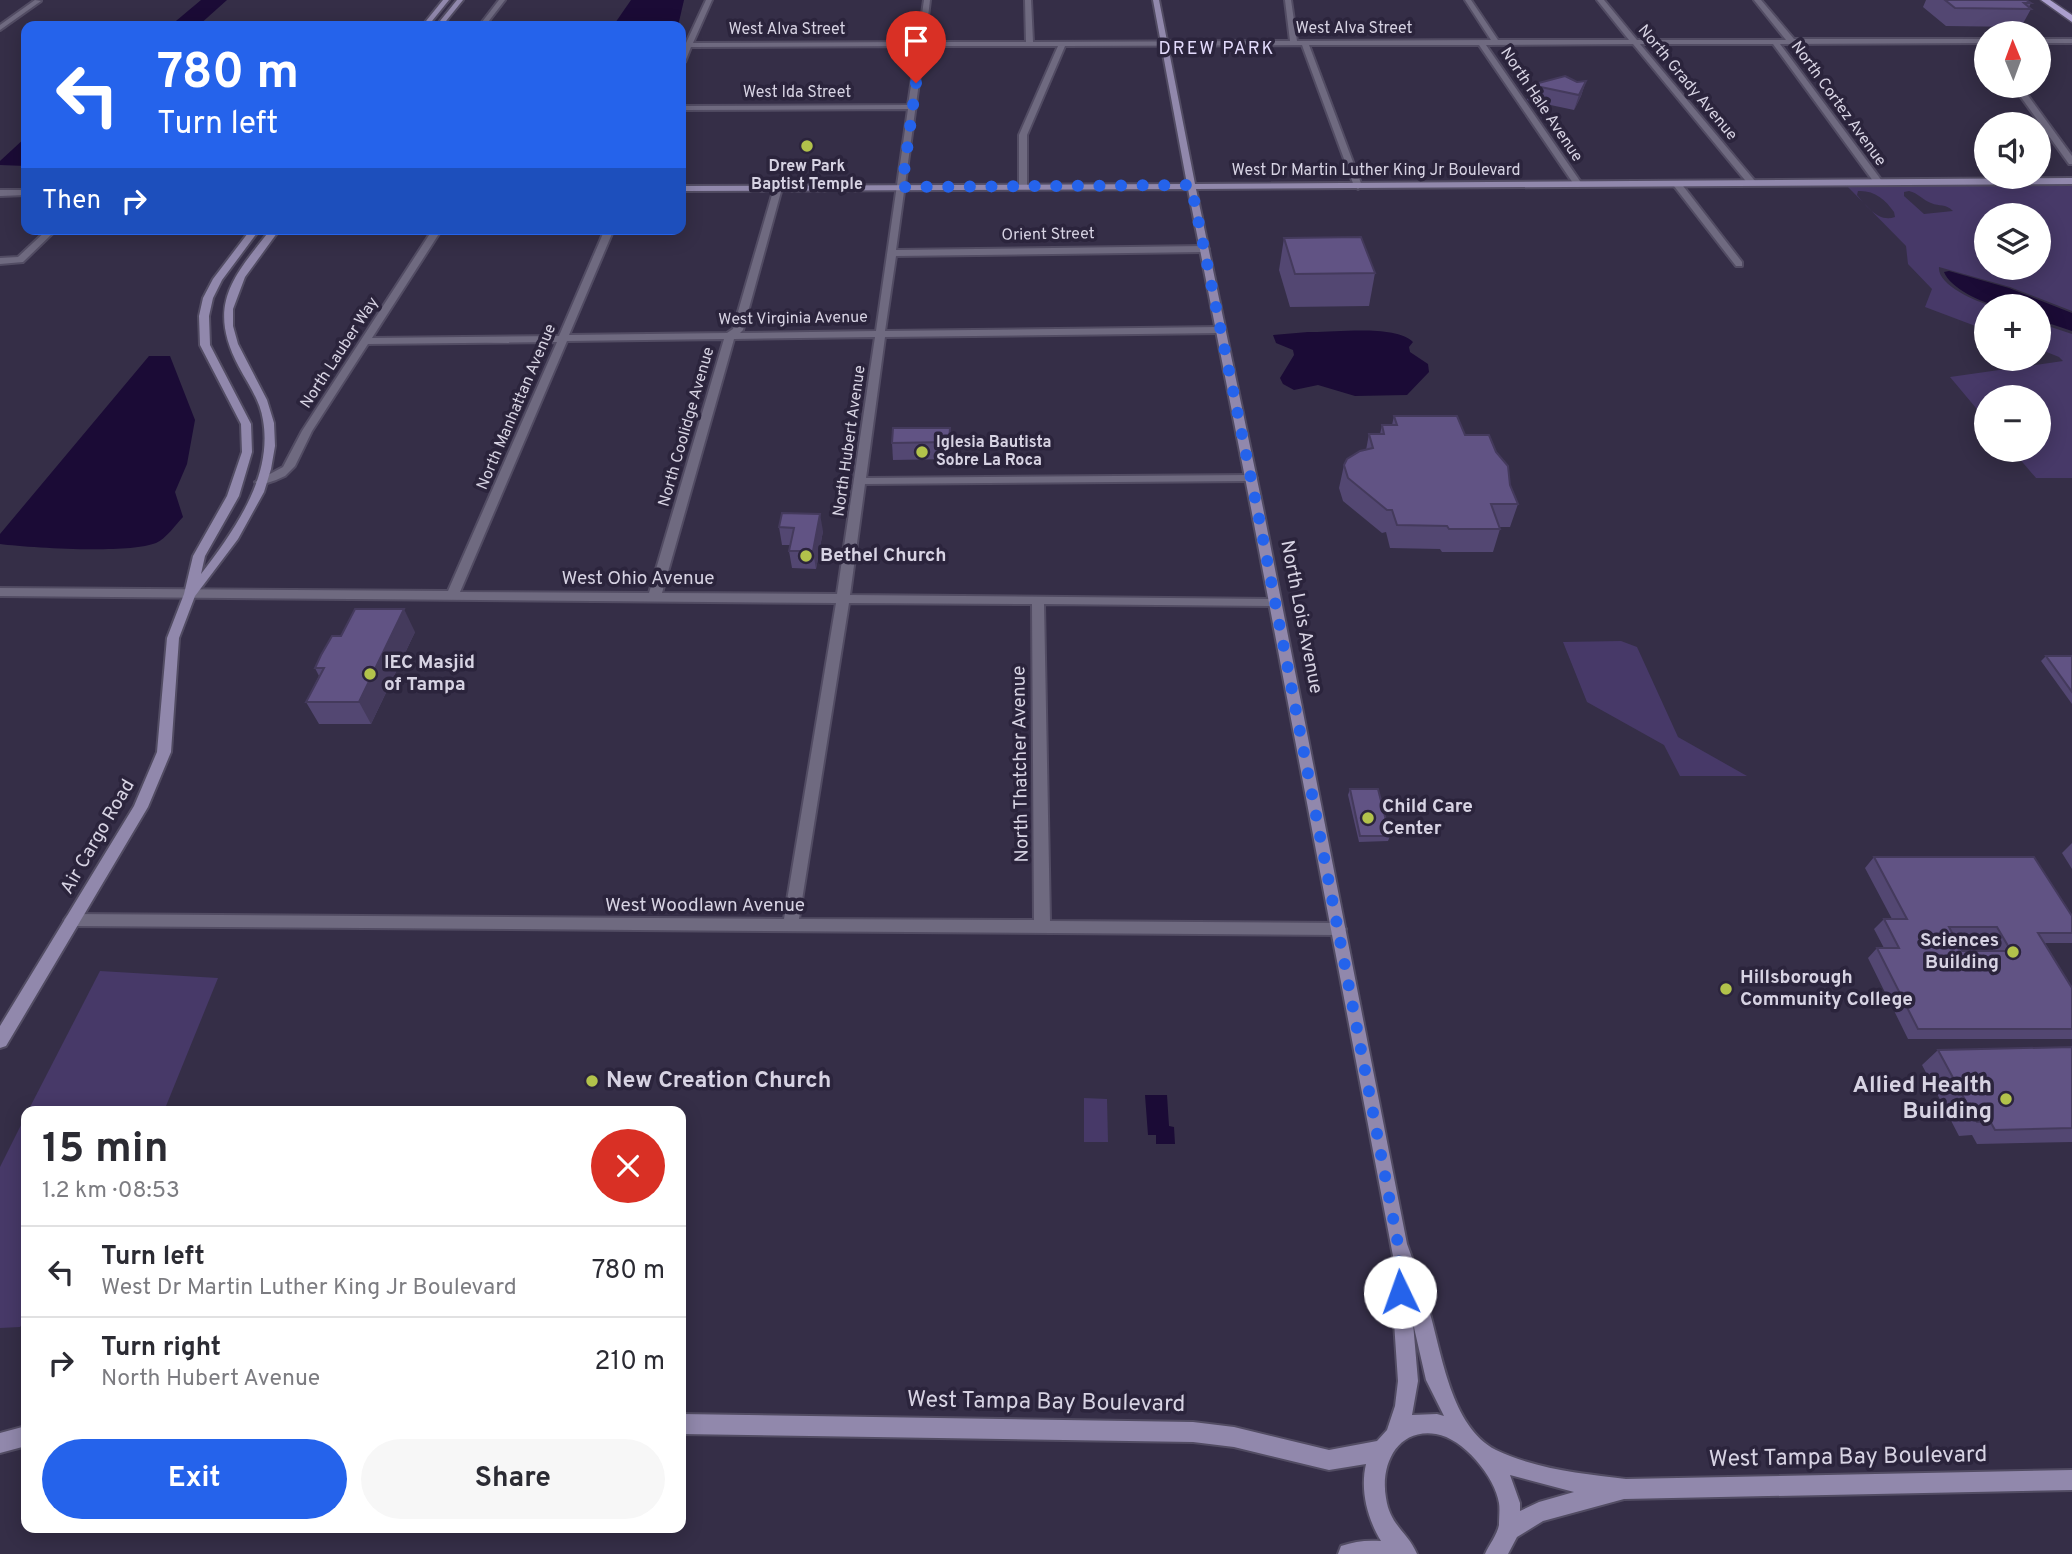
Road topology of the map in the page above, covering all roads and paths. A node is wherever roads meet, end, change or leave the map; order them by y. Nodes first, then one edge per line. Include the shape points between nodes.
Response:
1 (446, 0) edge
2 (460, 0) edge
3 (502, 0) edge
4 (709, 0) edge
5 (928, 0) edge
6 (1028, 0) edge
7 (1156, 0) edge
8 (1288, 0) edge
9 (1468, 0) edge
10 (1600, 0) edge
11 (1757, 0) edge
12 (2045, 0) edge
13 (2063, 0) edge
14 (38, 1) edge
15 (2072, 6) edge
16 (2072, 19) edge
17 (429, 21) edge
18 (443, 21) edge
19 (486, 21) edge
20 (0, 28) edge
21 (686, 41) edge
22 (2051, 41) edge
23 (2072, 41) edge
24 (1635, 42) junction
25 (1775, 42) junction
26 (1792, 42) junction
27 (1974, 42) edge
28 (1030, 43) junction
29 (1063, 43) junction
30 (1164, 43) junction
31 (1294, 43) junction
32 (1305, 43) junction
33 (1481, 43) junction
34 (1496, 43) junction
35 (921, 44) junction
36 (686, 45) edge
37 (2026, 98) edge
38 (913, 107) junction
39 (686, 108) edge
40 (2072, 162) edge
41 (2072, 181) edge
42 (1752, 183) junction
43 (1879, 183) junction
44 (1578, 184) junction
45 (1677, 184) junction
46 (1191, 185) junction
47 (1023, 186) junction
48 (1358, 186) junction
49 (902, 187) junction
50 (778, 188) junction
51 (686, 189) edge
52 (0, 193) edge
53 (21, 193) edge
54 (47, 235) edge
55 (251, 235) edge
56 (272, 235) edge
57 (434, 235) edge
58 (607, 235) edge
59 (1204, 249) junction
60 (893, 253) junction
61 (0, 261) edge
62 (1739, 264) dead end
63 (1220, 330) junction
64 (880, 333) junction
65 (730, 336) junction
66 (564, 337) junction
67 (366, 341) junction
68 (1251, 478) junction
69 (860, 481) junction
70 (261, 482) junction
71 (0, 592) edge
72 (190, 594) junction
73 (452, 597) junction
74 (654, 598) junction
75 (843, 599) junction
76 (1038, 600) junction
77 (1275, 602) junction
78 (72, 920) junction
79 (790, 926) junction
80 (1042, 928) junction
81 (1338, 929) junction
82 (0, 1041) edge
83 (1398, 1244) junction
84 (686, 1424) edge
85 (1463, 1434) junction
86 (21, 1437) edge
87 (1389, 1442) junction
88 (0, 1443) edge
89 (1489, 1457) junction
90 (2072, 1480) edge
91 (1626, 1489) junction
92 (1508, 1530) junction
93 (1405, 1553) edge
94 (1349, 1554) edge
95 (1496, 1554) edge

1 - 17 street
2 - 18 street
3 - 19 street
4 - 21 street
5 - 35 street, North Hubert Avenue
6 - 28 street
7 - 30 street, North Lois Avenue
8 - 31 street
9 - 34 street, North Hale Avenue
10 - 24 street, North Grady Avenue
11 - 26 street
12 - 16 main road
13 - 15 main road
14 - 20 street
22 - 23 street
24 - 25 street, West Alva Street
24 - 34 street, West Alva Street
24 - 42 street, North Grady Avenue
25 - 26 street, West Alva Street
25 - 43 street, North Cortez Avenue
26 - 27 street, West Alva Street
28 - 29 street, West Alva Street
28 - 35 street, West Alva Street
29 - 30 street, West Alva Street
29 - 47 street via 1023,135
30 - 31 street, West Alva Street
30 - 46 street, North Lois Avenue
31 - 32 street, West Alva Street
32 - 33 street, West Alva Street
32 - 48 street
33 - 34 street, West Alva Street
33 - 44 street, North Hale Avenue
35 - 36 street, West Alva Street
35 - 38 street, North Hubert Avenue
37 - 40 street
38 - 39 street, West Ida Street
38 - 49 street, North Hubert Avenue
41 - 43 street, West Dr Martin Luther King Jr Boulevard
42 - 43 street, West Dr Martin Luther King Jr Boulevard
42 - 45 street, West Dr Martin Luther King Jr Boulevard
44 - 45 street, West Dr Martin Luther King Jr Boulevard
44 - 48 street, West Dr Martin Luther King Jr Boulevard
45 - 62 street
46 - 47 street, West Dr Martin Luther King Jr Boulevard
46 - 48 street, West Dr Martin Luther King Jr Boulevard
46 - 59 street, North Lois Avenue
47 - 49 street, West Dr Martin Luther King Jr Boulevard
49 - 50 street, West Dr Martin Luther King Jr Boulevard
49 - 60 street, North Hubert Avenue
50 - 51 street, West Dr Martin Luther King Jr Boulevard
50 - 65 street, North Coolidge Avenue via 738,330
52 - 53 street
54 - 61 street via 20,260
55 - 72 street, Air Cargo Road via 218,278 204,317 209,355 246,424 247,452 233,496 199,556
56 - 70 street, Air Cargo Road via 235,284 226,323 230,342 261,397 269,424
57 - 67 street, North Lauber Way
58 - 66 street, North Manhattan Avenue
59 - 60 street, Orient Street
59 - 63 street, North Lois Avenue
60 - 64 street, North Hubert Avenue
63 - 64 street, West Virginia Avenue
63 - 68 street, North Lois Avenue
64 - 65 street, West Virginia Avenue
64 - 69 street, North Hubert Avenue
65 - 66 street, West Virginia Avenue
65 - 74 street, North Coolidge Avenue
66 - 67 street, West Virginia Avenue
66 - 73 street, North Manhattan Avenue
67 - 70 street, North Lauber Way via 307,431 294,462 277,478
68 - 69 street
68 - 77 street, North Lois Avenue
69 - 75 street, North Hubert Avenue
70 - 72 street, Air Cargo Road via 221,558
71 - 72 street, West Ohio Avenue
72 - 73 street, West Ohio Avenue
72 - 78 street, Air Cargo Road via 173,638 164,752 141,807
73 - 74 street, West Ohio Avenue
74 - 75 street, West Ohio Avenue
75 - 76 street, West Ohio Avenue
75 - 79 street, North Hubert Avenue
76 - 77 street, West Ohio Avenue
76 - 80 street, North Thatcher Avenue
77 - 81 street, North Lois Avenue
78 - 79 street, West Woodlawn Avenue
78 - 82 street, Air Cargo Road
79 - 80 street, West Woodlawn Avenue
80 - 81 street, West Woodlawn Avenue
81 - 83 street, North Lois Avenue
83 - 85 street, North Lois Avenue via 1436,1380
83 - 87 street, North Lois Avenue via 1408,1381 1405,1406
84 - 87 street, West Tampa Bay Boulevard via 1193,1432 1329,1460 1343,1460
85 - 87 street, West Tampa Bay Boulevard via 1428,1424 1410,1426
85 - 89 street
86 - 88 street
87 - 93 street, North Lois Avenue via 1374,1469 1376,1507
89 - 91 street, West Tampa Bay Boulevard via 1564,1482
89 - 92 street via 1507,1493
90 - 91 street, West Tampa Bay Boulevard
91 - 92 street, West Tampa Bay Boulevard via 1539,1513
92 - 95 street
93 - 94 street

